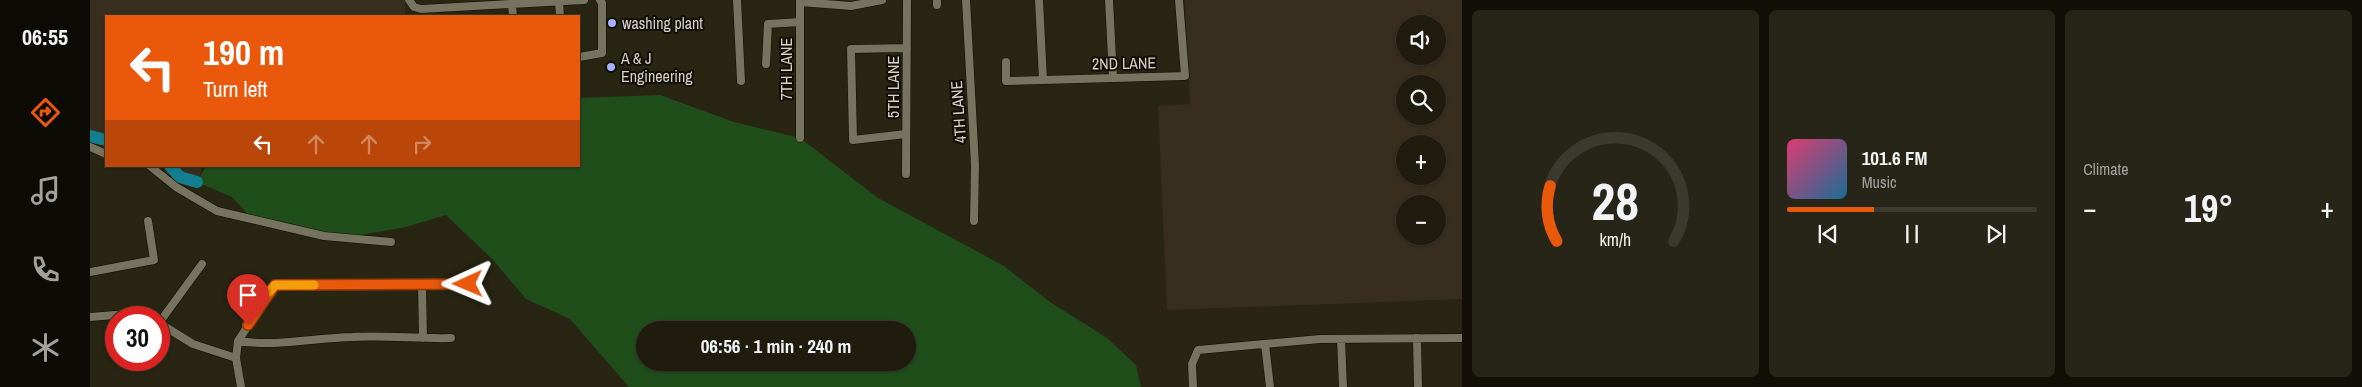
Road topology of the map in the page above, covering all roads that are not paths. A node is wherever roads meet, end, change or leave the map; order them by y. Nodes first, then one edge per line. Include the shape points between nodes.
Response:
1 (409, 0) edge
2 (584, 0) edge
3 (600, 0) edge
4 (737, 0) edge
5 (882, 0) edge
6 (907, 0) edge
7 (966, 0) edge
8 (1039, 0) edge
9 (1109, 0) edge
10 (1179, 0) edge
11 (800, 1) edge
12 (559, 2) junction
13 (512, 4) junction
14 (420, 12) edge
15 (465, 12) edge
16 (513, 15) edge
17 (560, 15) edge
18 (800, 22) junction
19 (907, 48) junction
20 (580, 57) edge
21 (1006, 62) dead end
22 (766, 64) dead end
23 (1113, 77) junction
24 (1043, 80) junction
25 (741, 81) dead end
26 (906, 134) junction
27 (800, 138) dead end
28 (90, 148) edge
29 (105, 154) edge
30 (151, 167) edge
31 (906, 174) dead end
32 (148, 222) dead end
33 (974, 222) dead end
34 (391, 242) dead end
35 (202, 264) dead end
36 (90, 272) edge
37 (468, 284) dead end
38 (422, 285) junction
39 (170, 308) edge
40 (105, 316) edge
41 (90, 317) edge
42 (170, 330) edge
43 (422, 338) junction
44 (451, 338) dead end
45 (1417, 338) junction
46 (1462, 338) edge
47 (1341, 339) junction
48 (238, 341) junction
49 (1265, 344) junction
50 (236, 358) junction
51 (241, 387) edge
52 (1193, 387) edge
53 (1270, 387) edge
54 (1343, 387) edge
55 (1418, 387) edge

1 - 14 street
2 - 12 street
3 - 20 street via 603,50 600,55
4 - 25 street
5 - 11 street via 851,6
6 - 19 street, 5TH LANE
7 - 33 street, 4TH LANE via 975,165
8 - 24 street
9 - 23 street
10 - 23 street, 2ND LANE via 1185,76
11 - 18 street, 7TH LANE
12 - 13 street
12 - 17 street
13 - 15 street
13 - 16 street
14 - 15 street
18 - 22 street via 768,24
18 - 27 street, 7TH LANE
19 - 26 street, 5TH LANE
19 - 26 street via 851,49 853,140
21 - 24 street, 2ND LANE via 1006,81
23 - 24 street, 2ND LANE
26 - 31 street, 5TH LANE
28 - 29 street
30 - 34 street via 176,187 217,211 324,236
32 - 36 street via 154,260
35 - 39 street
37 - 38 street
38 - 43 street
38 - 48 street via 275,285
40 - 41 street
42 - 50 street via 193,344
43 - 44 street
43 - 48 street via 352,336 305,342
45 - 46 street
45 - 47 street
45 - 55 street
47 - 49 street
47 - 54 street
48 - 50 street
49 - 52 street via 1198,350 1192,364
49 - 53 street
50 - 51 street

